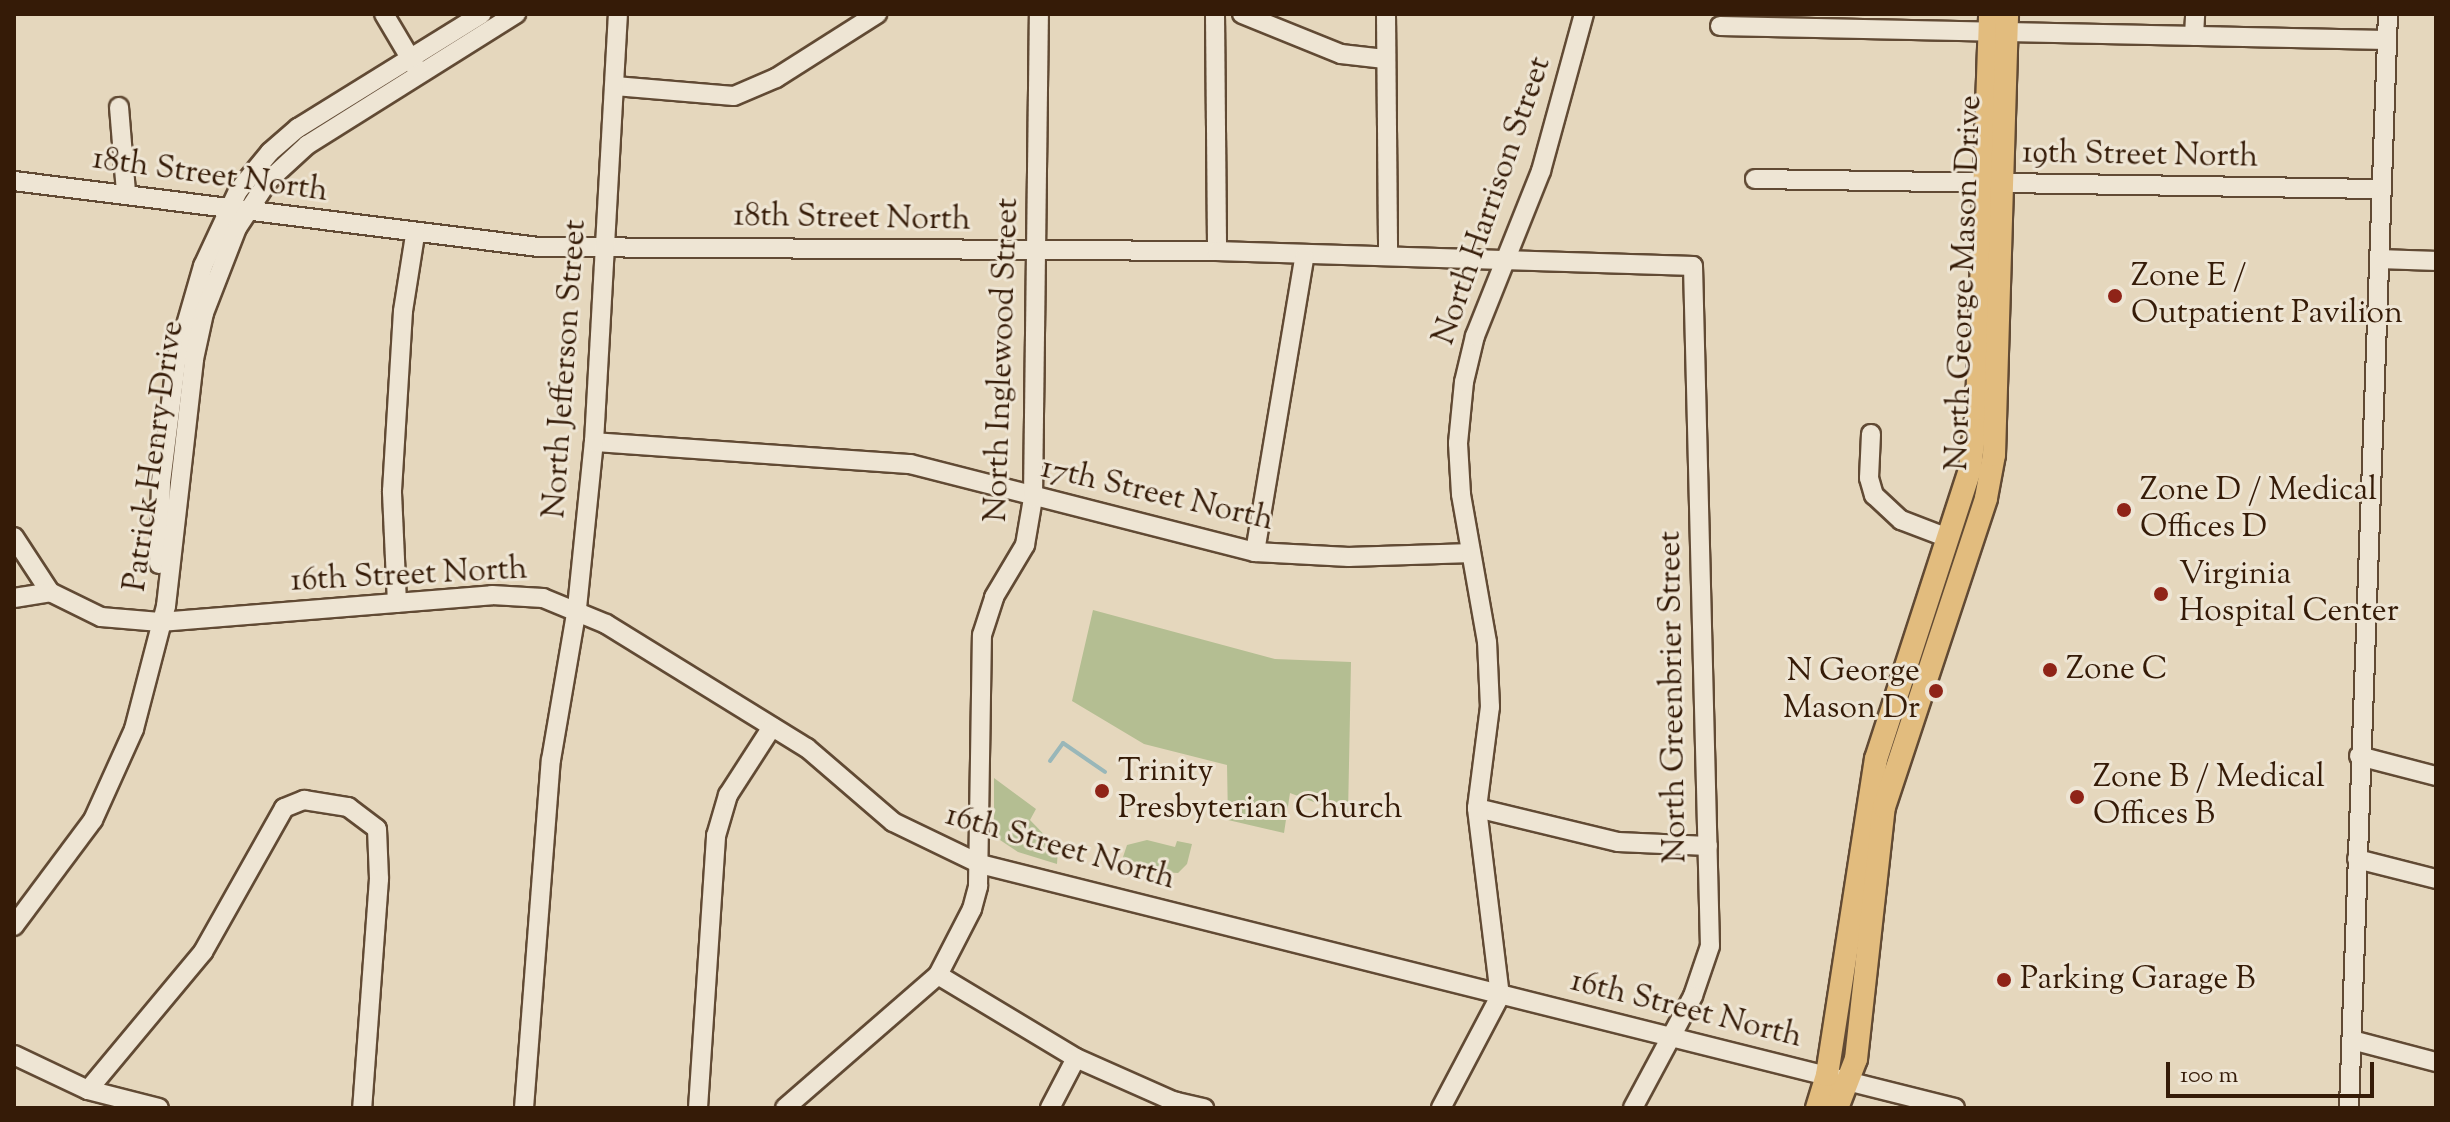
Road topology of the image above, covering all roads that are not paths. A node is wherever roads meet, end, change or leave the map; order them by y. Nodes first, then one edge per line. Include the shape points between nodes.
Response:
1 (384, 14) edge
2 (482, 14) edge
3 (516, 14) edge
4 (618, 14) edge
5 (877, 14) edge
6 (1039, 14) edge
7 (1215, 14) edge
8 (1242, 14) edge
9 (1386, 14) edge
10 (1584, 14) edge
11 (2195, 14) edge
12 (2388, 14) edge
13 (1998, 23) edge
14 (1720, 26) dead end
15 (2194, 36) junction
16 (2387, 40) junction
17 (1385, 59) junction
18 (415, 67) junction
19 (615, 86) junction
20 (119, 107) dead end
21 (1755, 179) dead end
22 (14, 181) edge
23 (1993, 184) junction
24 (2380, 189) junction
25 (126, 193) junction
26 (237, 210) junction
27 (415, 235) junction
28 (605, 246) junction
29 (1039, 251) junction
30 (1217, 251) junction
31 (1388, 256) junction
32 (1304, 258) junction
33 (1503, 259) junction
34 (2380, 259) junction
35 (2436, 261) edge
36 (1693, 266) joint
37 (1871, 434) dead end
38 (594, 442) junction
39 (1033, 498) junction
40 (14, 537) edge
41 (1948, 538) junction
42 (1255, 552) junction
43 (1471, 553) junction
44 (50, 592) junction
45 (14, 598) edge
46 (397, 603) junction
47 (577, 608) junction
48 (160, 622) junction
49 (772, 727) junction
50 (2359, 756) junction
51 (2436, 776) edge
52 (1477, 808) junction
53 (1708, 846) junction
54 (2357, 859) junction
55 (980, 864) junction
56 (2436, 879) edge
57 (14, 926) edge
58 (938, 975) junction
59 (1500, 996) junction
60 (1671, 1038) junction
61 (2352, 1040) junction
62 (14, 1055) edge
63 (1076, 1058) junction
64 (2436, 1062) edge
65 (1827, 1075) junction
66 (1850, 1080) junction
67 (88, 1090) junction
68 (159, 1108) edge
69 (362, 1108) edge
70 (524, 1108) edge
71 (698, 1108) edge
72 (785, 1108) edge
73 (1050, 1108) edge
74 (1204, 1108) edge
75 (1441, 1108) edge
76 (1633, 1108) edge
77 (1817, 1108) edge
78 (1837, 1108) edge
79 (1955, 1108) edge
80 (2349, 1108) edge

1 - 18 street
2 - 18 street, Patrick Henry Drive
3 - 18 street, Patrick Henry Drive
4 - 19 street, North Jefferson Street
5 - 19 street via 776,78 734,96
6 - 29 street, North Inglewood Street
7 - 30 street
8 - 17 street via 1341,54
9 - 17 street
10 - 33 street, North Harrison Street via 1541,171
11 - 15 street
12 - 16 street
13 - 14 street
13 - 15 street
13 - 23 main road, North George Mason Drive
15 - 16 street
16 - 24 street
17 - 31 street
18 - 26 street, Patrick Henry Drive via 307,145
19 - 28 street, North Jefferson Street
20 - 25 street
21 - 23 street, 19th Street North
22 - 25 street, 18th Street North
23 - 24 street, 19th Street North
23 - 41 main road, North George Mason Drive via 1970,469
23 - 66 main road, North George Mason Drive via 1994,455 1986,498 1884,807
24 - 34 street
25 - 26 street, 18th Street North
26 - 27 street, 18th Street North
26 - 48 street, Patrick Henry Drive via 194,359
27 - 28 street, 18th Street North via 539,247
27 - 46 street via 403,311 392,491
28 - 29 street, 18th Street North
28 - 38 street, North Jefferson Street
29 - 30 street, 18th Street North
29 - 39 street, North Inglewood Street
30 - 32 street, 18th Street North
31 - 32 street, 18th Street North
31 - 33 street, 18th Street North
32 - 42 street
33 - 36 street, 18th Street North
33 - 43 street, North Harrison Street via 1464,382 1458,443
34 - 35 street
34 - 50 street
36 - 53 street, North Greenbrier Street
37 - 41 street via 1869,478 1874,495 1901,520
38 - 39 street, 17th Street North via 910,464
38 - 47 street, North Jefferson Street
39 - 42 street, 17th Street North
39 - 55 street, North Inglewood Street via 1025,545 994,597 982,635 975,841
40 - 44 street
41 - 65 main road, North George Mason Drive via 1869,792
42 - 43 street, 17th Street North via 1378,557
43 - 52 street, North Harrison Street via 1487,642 1490,707
44 - 45 street
44 - 48 street, 16th Street North via 101,617
46 - 47 street, 16th Street North via 515,594
46 - 48 street, 16th Street North
47 - 49 street, 16th Street North
47 - 70 street, North Jefferson Street via 551,760
48 - 57 street, Patrick Henry Drive via 134,729 110,787 71,857
49 - 55 street, 16th Street North via 807,748 893,822
49 - 71 street via 728,795 716,836
50 - 51 street
50 - 54 street
52 - 53 street via 1618,842
52 - 59 street, North Harrison Street
53 - 60 street, North Greenbrier Street via 1710,946
54 - 56 street
54 - 61 street
55 - 58 street, North Inglewood Street via 972,909
55 - 59 street, 16th Street North
58 - 63 street
58 - 72 street
59 - 60 street, 16th Street North
59 - 75 street
60 - 65 street, 16th Street North
60 - 76 street, North Greenbrier Street
61 - 64 street
61 - 80 street
62 - 67 street
63 - 73 street
63 - 74 street via 1173,1101
65 - 66 street, 16th Street North
65 - 77 main road, North George Mason Drive
66 - 78 main road, North George Mason Drive
66 - 79 street, 16th Street North
67 - 68 street
67 - 69 street via 203,952 284,808 304,800 348,807 377,829 379,879

